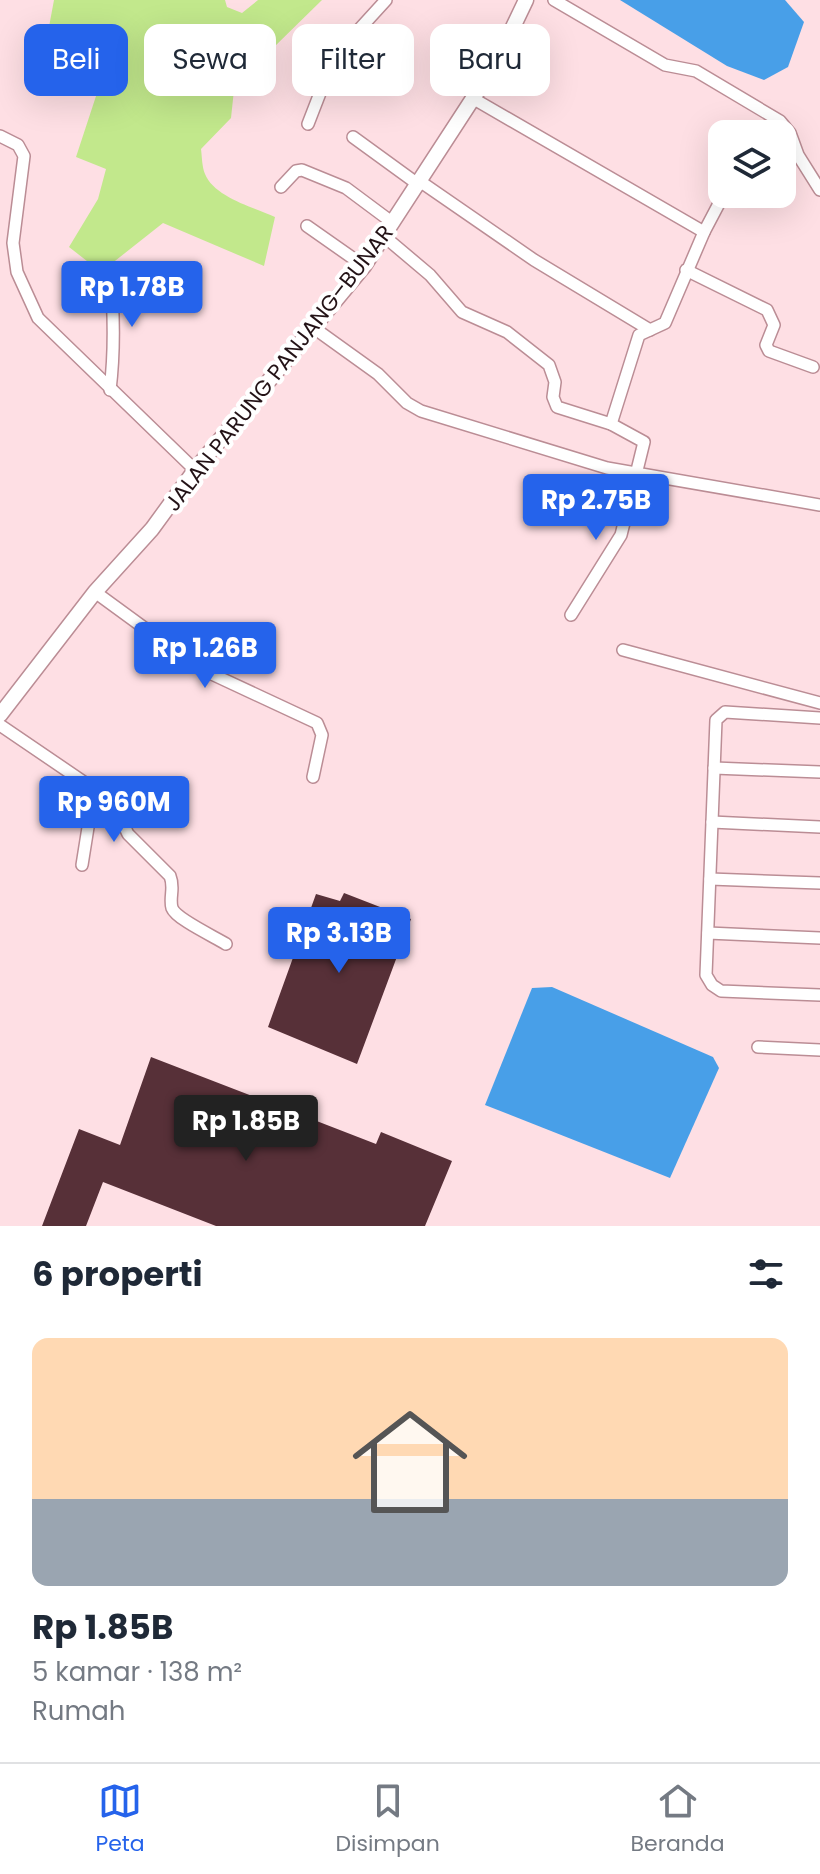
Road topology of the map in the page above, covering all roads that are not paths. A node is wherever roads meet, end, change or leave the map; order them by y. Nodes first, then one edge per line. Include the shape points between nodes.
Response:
1 (386, 0) edge
2 (526, 0) edge
3 (554, 0) edge
4 (474, 99) junction
5 (308, 124) dead end
6 (0, 136) edge
7 (353, 137) dead end
8 (420, 184) junction
9 (281, 187) dead end
10 (820, 190) edge
11 (717, 208) edge
12 (393, 223) junction
13 (307, 226) dead end
14 (704, 232) junction
15 (385, 237) junction
16 (364, 266) junction
17 (110, 269) dead end
18 (686, 270) junction
19 (314, 328) junction
20 (650, 330) junction
21 (813, 367) dead end
22 (110, 390) junction
23 (611, 424) junction
24 (195, 470) junction
25 (638, 471) junction
26 (820, 505) edge
27 (95, 592) junction
28 (571, 615) dead end
29 (623, 650) dead end
30 (820, 703) edge
31 (0, 715) edge
32 (820, 718) edge
33 (0, 725) edge
34 (714, 768) junction
35 (820, 772) edge
36 (313, 777) dead end
37 (94, 790) junction
38 (712, 822) junction
39 (820, 827) edge
40 (82, 865) dead end
41 (710, 879) junction
42 (820, 883) edge
43 (708, 933) junction
44 (820, 938) edge
45 (226, 944) dead end
46 (820, 995) edge
47 (758, 1047) dead end
48 (820, 1050) edge

1 - 5 street via 334,57
2 - 4 main road, JALAN PARUNG PANJANG–BUNAR
3 - 10 street via 665,65 696,71 780,121
4 - 8 main road, JALAN PARUNG PANJANG–BUNAR
4 - 14 street
6 - 22 street via 18,145 24,156 13,243 26,296 45,328
7 - 8 street
8 - 12 main road, JALAN PARUNG PANJANG–BUNAR
8 - 20 street
9 - 12 street via 302,170 346,188
11 - 14 street
12 - 15 main road, JALAN PARUNG PANJANG–BUNAR
13 - 16 street
14 - 18 street
15 - 16 main road, JALAN PARUNG PANJANG–BUNAR
15 - 23 street via 430,275 462,312 507,332 549,365 557,407
16 - 19 main road, JALAN PARUNG PANJANG–BUNAR
17 - 22 street
18 - 20 street via 665,323
18 - 21 street via 767,310 774,325 766,345 769,351
19 - 24 main road, JALAN PARUNG PANJANG–BUNAR
19 - 25 street via 421,411 607,468
20 - 23 street via 639,335
22 - 24 street
23 - 25 street via 644,442
24 - 27 main road, JALAN PARUNG PANJANG–BUNAR via 152,529
25 - 26 street
25 - 28 street via 621,535
27 - 31 main road, JALAN PARUNG PANJANG–BUNAR
27 - 36 street via 199,668 317,723 322,735
29 - 30 street
32 - 34 street via 725,712 716,720
33 - 37 street
34 - 35 street
34 - 38 street
37 - 40 street
37 - 45 street via 113,802 128,834 170,876 175,914
38 - 39 street
38 - 41 street
41 - 42 street
41 - 43 street
43 - 44 street
43 - 46 street via 706,975 721,991
47 - 48 street

